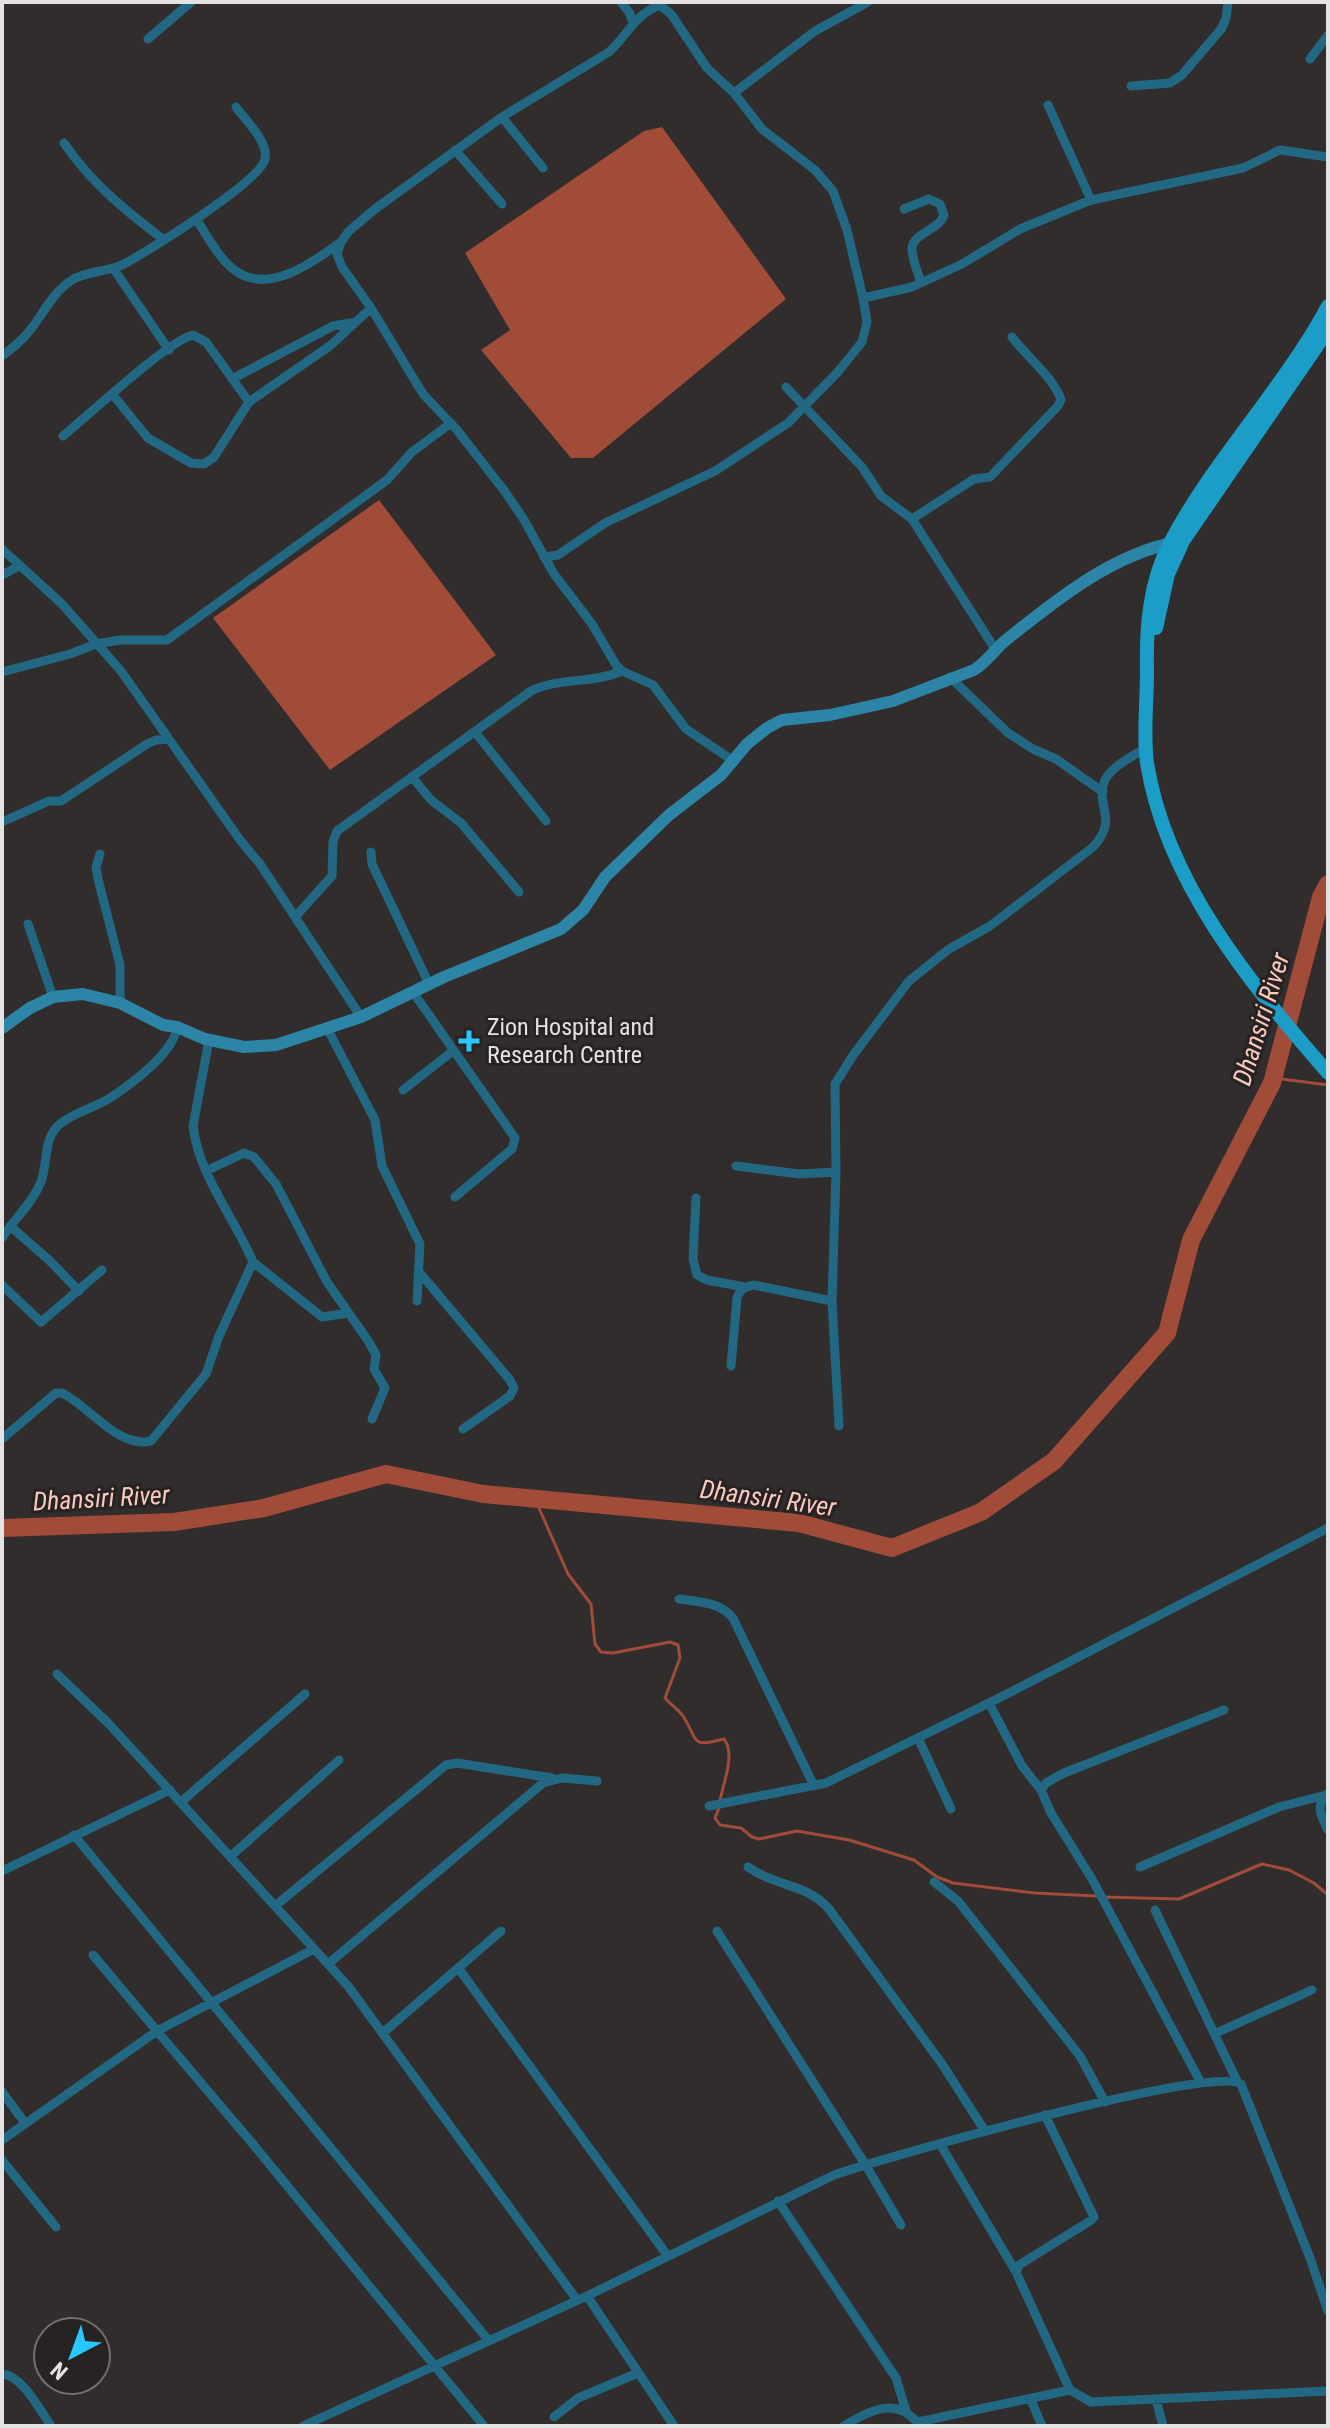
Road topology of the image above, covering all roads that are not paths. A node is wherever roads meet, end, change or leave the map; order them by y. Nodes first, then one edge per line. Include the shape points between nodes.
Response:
1 (191, 2) edge
2 (621, 2) edge
3 (868, 2) edge
4 (1228, 2) edge
5 (633, 22) junction
6 (1328, 35) edge
7 (148, 39) dead end
8 (1310, 59) dead end
9 (1131, 86) dead end
10 (734, 93) junction
11 (1048, 105) dead end
12 (236, 107) dead end
13 (502, 117) junction
14 (64, 143) dead end
15 (455, 150) junction
16 (1328, 157) edge
17 (543, 168) dead end
18 (1091, 200) junction
19 (502, 204) dead end
20 (904, 209) dead end
21 (196, 219) junction
22 (164, 240) junction
23 (341, 242) junction
24 (113, 268) junction
25 (921, 282) junction
26 (863, 298) junction
27 (1328, 306) edge
28 (371, 308) junction
29 (356, 322) junction
30 (1328, 330) edge
31 (1012, 337) dead end
32 (169, 350) junction
33 (2, 356) edge
34 (232, 379) junction
35 (786, 387) dead end
36 (113, 395) junction
37 (249, 402) junction
38 (805, 407) junction
39 (451, 423) junction
40 (63, 436) dead end
41 (912, 519) junction
42 (1176, 542) junction
43 (2, 549) edge
44 (544, 557) junction
45 (19, 566) junction
46 (2, 575) edge
47 (96, 644) junction
48 (995, 649) junction
49 (622, 671) junction
50 (2, 672) edge
51 (950, 677) junction
52 (475, 732) junction
53 (168, 739) junction
54 (1146, 748) junction
55 (732, 760) junction
56 (412, 777) junction
57 (1103, 792) junction
58 (546, 821) dead end
59 (2, 822) edge
60 (371, 852) dead end
61 (100, 854) dead end
62 (519, 892) dead end
63 (295, 917) junction
64 (28, 924) dead end
65 (429, 984) junction
66 (413, 992) junction
67 (53, 997) junction
68 (120, 1003) junction
69 (361, 1017) junction
70 (177, 1027) junction
71 (2, 1028) edge
72 (327, 1028) junction
73 (209, 1040) junction
74 (453, 1051) junction
75 (1328, 1073) edge
76 (403, 1090) dead end
77 (736, 1166) dead end
78 (206, 1171) junction
79 (836, 1172) junction
80 (455, 1197) dead end
81 (696, 1198) dead end
82 (10, 1226) junction
83 (2, 1238) edge
84 (253, 1262) junction
85 (102, 1270) dead end
86 (420, 1273) junction
87 (2, 1285) edge
88 (745, 1287) junction
89 (79, 1291) junction
90 (417, 1301) dead end
91 (832, 1301) junction
92 (348, 1313) junction
93 (731, 1366) dead end
94 (372, 1419) dead end
95 (839, 1426) dead end
96 (463, 1429) dead end
97 (2, 1439) edge
98 (1328, 1528) edge
99 (679, 1599) dead end
100 (57, 1674) dead end
101 (305, 1694) dead end
102 (989, 1703) junction
103 (1224, 1710) dead end
104 (918, 1738) junction
105 (339, 1760) dead end
106 (554, 1779) junction
107 (597, 1781) dead end
108 (814, 1786) junction
109 (170, 1790) junction
110 (1041, 1790) junction
111 (1327, 1794) edge
112 (181, 1802) junction
113 (709, 1806) dead end
114 (951, 1809) dead end
115 (1328, 1830) edge
116 (74, 1835) junction
117 (231, 1856) junction
118 (748, 1867) dead end
119 (1140, 1867) dead end
120 (2, 1871) edge
121 (934, 1882) dead end
122 (275, 1906) junction
123 (1155, 1910) dead end
124 (501, 1931) dead end
125 (717, 1931) dead end
126 (314, 1949) junction
127 (93, 1955) dead end
128 (328, 1964) junction
129 (459, 1969) junction
130 (1312, 1990) dead end
131 (210, 2002) junction
132 (157, 2031) junction
133 (384, 2032) junction
134 (1216, 2033) junction
135 (1237, 2081) junction
136 (1201, 2083) junction
137 (2, 2092) edge
138 (1105, 2102) junction
139 (1045, 2115) junction
140 (25, 2123) junction
141 (985, 2131) junction
142 (2, 2140) edge
143 (940, 2144) junction
144 (2, 2160) edge
145 (865, 2164) junction
146 (778, 2201) junction
147 (901, 2225) dead end
148 (56, 2227) dead end
149 (667, 2255) junction
150 (1016, 2272) junction
151 (582, 2298) junction
152 (1328, 2311) edge
153 (489, 2341) junction
154 (435, 2365) junction
155 (638, 2373) junction
156 (2, 2374) edge
157 (1070, 2390) junction
158 (1328, 2391) edge
159 (1156, 2399) junction
160 (1031, 2400) junction
161 (906, 2411) junction
162 (554, 2417) dead end
163 (919, 2424) edge
164 (51, 2426) edge
165 (303, 2426) edge
166 (484, 2426) edge
167 (674, 2426) edge
168 (844, 2426) edge
169 (1042, 2426) edge
170 (1163, 2426) edge

1 - 7 street
2 - 5 street
3 - 10 street via 815,31
4 - 9 street via 1222,28 1182,75 1170,83
5 - 10 street via 654,7 664,7 707,68
5 - 13 street via 609,52
6 - 8 street
10 - 26 street via 762,129 833,191
11 - 18 street
12 - 21 street via 262,143 266,159
13 - 15 street
13 - 17 street
14 - 22 street via 112,199
15 - 19 street
15 - 23 street via 375,209
16 - 18 street via 1280,150 1243,168
18 - 25 street via 1020,229
20 - 25 street via 929,199 943,210 940,225 912,245
21 - 22 street
21 - 23 street via 228,264 252,278 299,270
22 - 24 street
23 - 28 street via 337,254 342,267
24 - 32 street
24 - 33 street via 66,284
25 - 26 street
26 - 38 street via 867,322 862,342
27 - 42 main road via 1214,474
28 - 29 street
28 - 39 street via 423,394
29 - 34 street via 333,326
29 - 37 street
30 - 42 main road
31 - 41 street via 1060,395 1058,406 990,477 974,479
32 - 34 street via 198,336
32 - 36 street
34 - 37 street
35 - 38 street
36 - 37 street via 148,438 197,464 214,457
36 - 40 street
38 - 41 street via 862,467 881,496
38 - 44 street via 715,471 605,523 558,555
39 - 44 street via 510,499
39 - 47 street via 412,452 387,480 174,636
41 - 48 street
42 - 48 street via 1092,576
42 - 54 main road via 1147,672
43 - 45 street
44 - 49 street
45 - 46 street
45 - 47 street
47 - 50 street
47 - 53 street
48 - 51 street via 982,665
49 - 52 street via 546,684
49 - 55 street via 653,685 686,729
51 - 55 street via 893,701 782,720
51 - 57 street via 1008,733
52 - 56 street
52 - 58 street
53 - 59 street via 140,748 61,801 49,801
53 - 63 street
54 - 57 street via 1111,772
54 - 75 main road via 1167,832 1209,919 1240,967
55 - 65 street via 605,877 583,910 561,929
56 - 62 street via 461,823
56 - 63 street via 337,831 332,876
57 - 79 street via 1104,836 990,926 929,963 854,1054 833,1094
60 - 65 street
61 - 68 street via 96,867 120,965
63 - 69 street
64 - 67 street
65 - 66 street
66 - 69 street
66 - 74 street
67 - 68 street via 83,994
67 - 71 street
68 - 70 street
69 - 72 street
70 - 73 street
70 - 82 street via 174,1040 147,1070 54,1130 40,1184
72 - 73 street via 276,1045 244,1047
72 - 86 street via 375,1120 382,1166 420,1244
73 - 78 street via 193,1126
74 - 76 street
74 - 80 street via 515,1138 512,1149
77 - 79 street via 799,1174
78 - 84 street
78 - 92 street via 240,1154 254,1157 276,1184
79 - 91 street
81 - 88 street via 697,1275
82 - 83 street
82 - 89 street
84 - 92 street via 322,1317
84 - 97 street via 206,1374 151,1441 115,1431 62,1393
85 - 89 street
86 - 90 street
86 - 96 street via 514,1388
87 - 89 street via 41,1322
88 - 91 street
88 - 93 street via 737,1298
91 - 95 street
92 - 94 street via 376,1355 374,1369 385,1388
98 - 102 street
99 - 108 street via 714,1604 733,1618
100 - 109 street
101 - 112 street
102 - 104 street
102 - 110 street
103 - 110 street via 1064,1773
104 - 108 street
104 - 114 street
105 - 117 street
106 - 107 street
106 - 122 street via 446,1765
106 - 128 street
108 - 113 street
109 - 112 street
109 - 116 street
110 - 136 street
111 - 115 street via 1319,1810
111 - 119 street via 1279,1807
112 - 117 street
116 - 120 street
116 - 131 street
117 - 122 street
118 - 141 street via 773,1882 812,1892 829,1909
121 - 138 street via 958,1901 1080,2056
122 - 126 street
123 - 134 street
124 - 129 street
125 - 145 street
126 - 128 street
126 - 131 street
127 - 132 street
128 - 133 street
129 - 133 street
129 - 149 street
130 - 134 street
131 - 132 street
131 - 153 street
132 - 140 street
132 - 154 street
133 - 151 street via 458,2139
134 - 135 street
135 - 136 street
135 - 152 street
136 - 138 street
137 - 140 street
138 - 139 street
139 - 141 street
139 - 150 street via 1094,2217
140 - 142 street
141 - 143 street
143 - 145 street
143 - 150 street
144 - 148 street
145 - 146 street
145 - 147 street
146 - 149 street
146 - 161 street via 896,2378
149 - 151 street
150 - 157 street
151 - 153 street
151 - 155 street
153 - 154 street
154 - 165 street
154 - 166 street
155 - 162 street via 578,2398
155 - 167 street
156 - 164 street via 19,2383
157 - 159 street via 1091,2402
157 - 160 street
158 - 159 street
159 - 170 street
160 - 163 street
160 - 169 street
161 - 163 street
161 - 168 street via 881,2409

